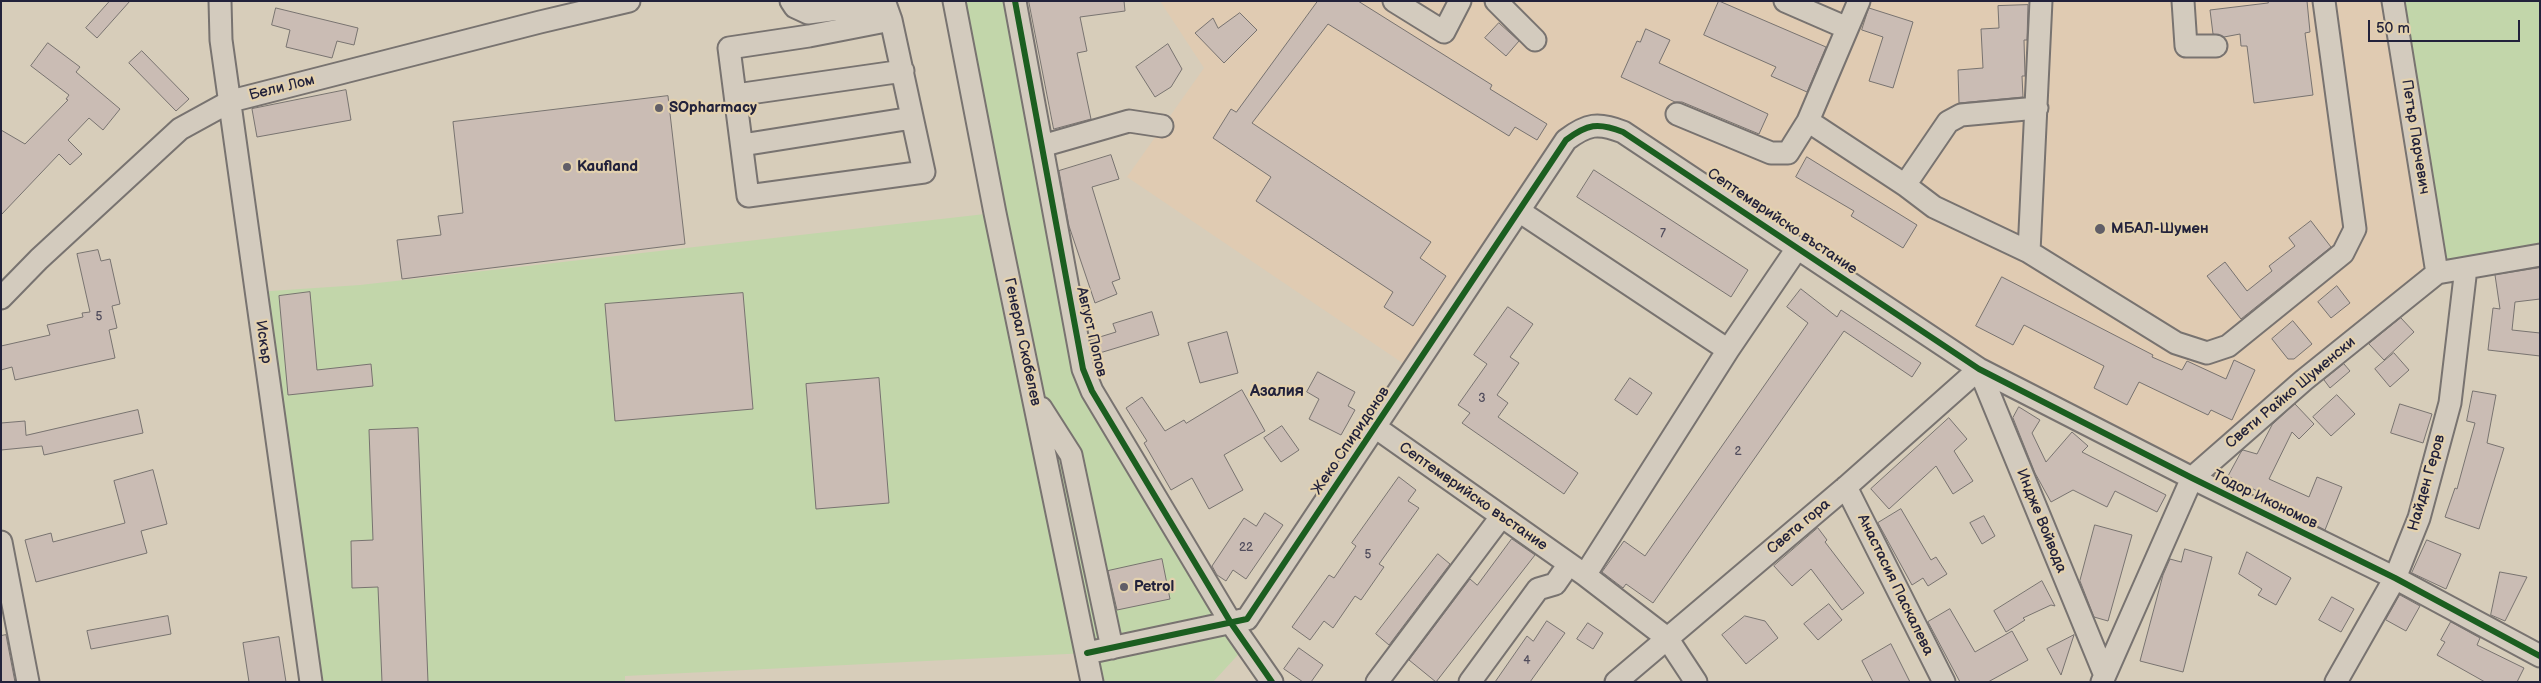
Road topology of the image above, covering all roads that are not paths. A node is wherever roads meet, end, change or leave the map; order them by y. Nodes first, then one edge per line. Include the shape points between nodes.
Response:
1 (220, 1) edge
2 (629, 1) edge
3 (791, 1) edge
4 (954, 1) edge
5 (1015, 1) edge
6 (1394, 1) edge
7 (1460, 1) edge
8 (1496, 1) edge
9 (1785, 1) edge
10 (1859, 1) edge
11 (2041, 1) edge
12 (2183, 1) edge
13 (2324, 1) edge
14 (2393, 1) edge
15 (891, 20) junction
16 (1847, 28) junction
17 (1535, 40) dead end
18 (2216, 46) dead end
19 (903, 71) junction
20 (736, 95) junction
21 (231, 101) junction
22 (2037, 108) junction
23 (1677, 114) dead end
24 (912, 118) junction
25 (1808, 122) junction
26 (1162, 126) dead end
27 (1566, 140) joint
28 (742, 145) junction
29 (1042, 146) junction
30 (1905, 185) junction
31 (1519, 212) junction
32 (1798, 248) junction
33 (2029, 252) junction
34 (2540, 255) edge
35 (2466, 268) junction
36 (2437, 273) junction
37 (1, 298) edge
38 (1728, 350) junction
39 (1979, 369) junction
40 (1034, 397) junction
41 (1375, 427) junction
42 (2192, 478) junction
43 (1846, 487) junction
44 (1501, 518) junction
45 (1, 542) edge
46 (1577, 570) junction
47 (2395, 578) junction
48 (1231, 623) junction
49 (1667, 638) junction
50 (1112, 648) junction
51 (1087, 653) junction
52 (2540, 656) edge
53 (2103, 678) edge
54 (1387, 679) edge
55 (28, 682) edge
56 (311, 682) edge
57 (1092, 682) edge
58 (1272, 682) edge
59 (1470, 682) edge
60 (1616, 682) edge
61 (1696, 682) edge
62 (1944, 682) edge
63 (2336, 682) edge

1 - 21 street, Искър via 221,40
2 - 21 street, Бели Лом
3 - 15 street via 795,7 808,13 877,4 886,6
4 - 40 street, Генерал Скобелев
5 - 29 street, Август Попов
6 - 7 street via 1444,32
8 - 17 street
9 - 16 street
10 - 16 street
11 - 22 street
12 - 18 street via 2186,46
13 - 33 street via 2355,229 2342,254 2228,346 2207,353 2176,343
14 - 36 street, Петър Парчевич
15 - 19 street
15 - 20 street via 729,48
16 - 25 street
19 - 20 street
19 - 24 street
20 - 28 street
21 - 37 street, Бели Лом via 180,129 39,258
21 - 56 street, Искър
22 - 30 street via 1961,115 1948,122
22 - 33 street
23 - 25 street via 1771,153 1788,153
24 - 28 street
24 - 28 street via 924,172 748,196
25 - 30 street
26 - 29 street via 1129,121
27 - 31 street, Жеко Спиридонов
27 - 32 street, Септемврийско въстание via 1594,125 1609,126 1623,132
29 - 48 street, Август Попов via 1086,376
30 - 33 street via 1934,207
31 - 38 street
31 - 41 street, Жеко Спиридонов
32 - 38 street
32 - 39 street, Септемврийско въстание
34 - 35 street, Свети Райко Шуменски
35 - 36 street, Свети Райко Шуменски
35 - 47 street, Найден Геров via 2450,403 2419,518
36 - 42 street, Свети Райко Шуменски via 2304,380
38 - 46 street
39 - 42 street, Тодор Икономов
39 - 43 street, Света гора
39 - 53 street, Индже Войвода
40 - 50 street via 1071,455
40 - 51 street, Генерал Скобелев
41 - 44 street, Септемврийско въстание
41 - 48 street, Жеко Спиридонов via 1247,619
42 - 47 street, Тодор Икономов
42 - 53 street, Свети Райко Шуменски
43 - 49 street, Света гора
43 - 62 street, Анастасия Паскалева
44 - 46 street, Септемврийско въстание
44 - 54 street
45 - 55 street
46 - 49 street, Септемврийско въстание
46 - 59 street via 1554,584 1538,588
47 - 52 street, Тодор Икономов
47 - 63 street, Найден Геров
48 - 50 street, Жеко Спиридонов
48 - 58 street, Август Попов
49 - 60 street, Света гора
49 - 61 street, Септемврийско въстание
50 - 51 street, Жеко Спиридонов
51 - 57 street, Генерал Скобелев

